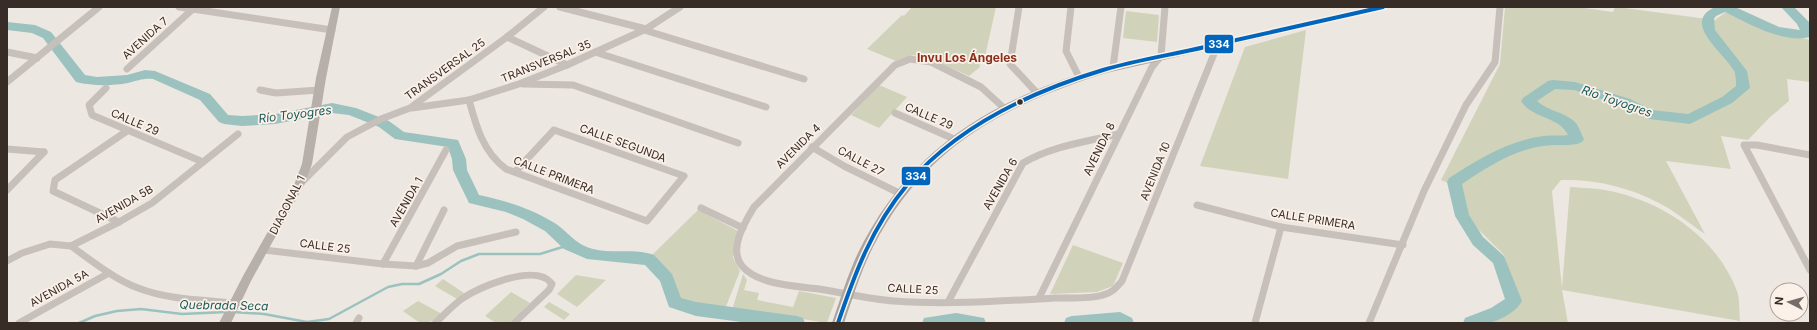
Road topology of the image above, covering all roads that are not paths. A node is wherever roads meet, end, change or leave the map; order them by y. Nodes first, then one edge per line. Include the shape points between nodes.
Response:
1 (99, 7) edge
2 (179, 7) edge
3 (336, 7) edge
4 (544, 7) edge
5 (560, 7) edge
6 (680, 7) edge
7 (1019, 7) edge
8 (1071, 7) edge
9 (1121, 7) edge
10 (1165, 7) edge
11 (1383, 7) edge
12 (1500, 7) edge
13 (194, 8) edge
14 (332, 30) junction
15 (645, 30) junction
16 (507, 36) junction
17 (1218, 44) junction
18 (7, 52) edge
19 (595, 52) junction
20 (1161, 56) junction
21 (37, 58) junction
22 (567, 65) junction
23 (1113, 67) junction
24 (128, 69) dead end
25 (1079, 77) junction
26 (804, 79) dead end
27 (7, 82) edge
28 (519, 84) junction
29 (106, 88) dead end
30 (260, 90) dead end
31 (319, 90) junction
32 (1036, 92) junction
33 (469, 100) junction
34 (766, 107) dead end
35 (410, 108) junction
36 (1004, 108) junction
37 (896, 113) dead end
38 (127, 131) junction
39 (238, 134) dead end
40 (1118, 134) junction
41 (954, 139) junction
42 (738, 143) dead end
43 (812, 147) junction
44 (7, 148) edge
45 (446, 150) dead end
46 (1810, 155) edge
47 (203, 162) junction
48 (515, 172) junction
49 (299, 185) junction
50 (7, 190) edge
51 (900, 194) junction
52 (1197, 205) dead end
53 (701, 208) dead end
54 (444, 210) dead end
55 (647, 221) joint
56 (119, 222) junction
57 (743, 228) junction
58 (1281, 228) junction
59 (516, 232) dead end
60 (1403, 245) junction
61 (71, 246) junction
62 (264, 250) junction
63 (736, 254) joint
64 (7, 261) edge
65 (383, 264) junction
66 (416, 266) junction
67 (1810, 270) edge
68 (109, 273) junction
69 (847, 293) junction
70 (1102, 296) joint
71 (1039, 298) junction
72 (948, 302) junction
73 (233, 306) junction
74 (839, 320) edge
75 (20, 323) edge
76 (225, 323) edge
77 (435, 323) edge
78 (514, 323) edge
79 (1255, 323) edge
80 (1369, 323) edge

1 - 21 street
2 - 13 street
3 - 14 main road, DIAGONAL 1
4 - 16 street, TRANSVERSAL 25
5 - 15 street
6 - 15 street, TRANSVERSAL 35
7 - 32 street via 1010,64
8 - 25 street via 1066,51
9 - 23 street
10 - 20 street
11 - 17 main road
12 - 60 street via 1495,62 1466,105 1424,191
13 - 14 street
13 - 24 street, AVENIDA 7
14 - 31 main road, DIAGONAL 1
15 - 19 street, TRANSVERSAL 35
15 - 26 street
16 - 22 street
16 - 35 street, TRANSVERSAL 25
17 - 20 main road
17 - 70 street, AVENIDA 10 via 1122,281 1114,291
18 - 21 street
19 - 22 street, TRANSVERSAL 35
19 - 34 street
20 - 23 main road
20 - 40 street, AVENIDA 8 via 1152,67
21 - 27 street
22 - 28 street, TRANSVERSAL 35
23 - 25 main road
25 - 32 main road
28 - 33 street, TRANSVERSAL 35
28 - 42 street via 573,85
29 - 38 street, CALLE 29 via 89,105 92,115
30 - 31 street
31 - 49 main road, DIAGONAL 1 via 307,164
32 - 36 main road
33 - 35 street, TRANSVERSAL 35
33 - 48 street, CALLE PRIMERA via 477,128 492,158 497,164
35 - 49 street, TRANSVERSAL 25 via 381,119 347,137
36 - 41 main road via 980,120
36 - 43 street, AVENIDA 4 via 981,87 931,62 910,59 895,65
37 - 41 street, CALLE 29
38 - 47 street, CALLE 29
38 - 56 street via 55,180 53,191
39 - 47 street, AVENIDA 5B
40 - 71 street, AVENIDA 8
40 - 72 street, AVENIDA 6 via 1055,149 1023,163
41 - 51 main road via 931,159
43 - 51 street, CALLE 27
43 - 57 street, AVENIDA 4 via 754,207
44 - 50 street via 44,152
45 - 65 street, AVENIDA 1
46 - 67 street via 1744,145
47 - 56 street, AVENIDA 5B via 152,203
48 - 55 street, CALLE PRIMERA
48 - 55 street, CALLE SEGUNDA via 554,130 684,176
49 - 62 main road, DIAGONAL 1
51 - 69 main road via 867,247
52 - 58 street, CALLE PRIMERA
53 - 57 street
54 - 66 street
56 - 61 street, AVENIDA 5B
57 - 63 street, AVENIDA 4
58 - 60 street, CALLE PRIMERA
58 - 79 street
59 - 66 street via 457,246 428,263
60 - 80 street
61 - 64 street via 50,244
61 - 68 street
62 - 65 street, CALLE 25
62 - 73 main road, DIAGONAL 1
63 - 69 street, CALLE 25 via 741,265 750,274 782,284
65 - 66 street
68 - 73 street via 139,288 176,298
68 - 75 street, AVENIDA 5A
69 - 72 street, CALLE 25 via 894,301
69 - 74 main road
70 - 71 street, CALLE 25
71 - 72 street, CALLE 25
73 - 76 main road, DIAGONAL 1
77 - 78 street via 467,295 493,282 527,276 545,278 552,284 549,290

